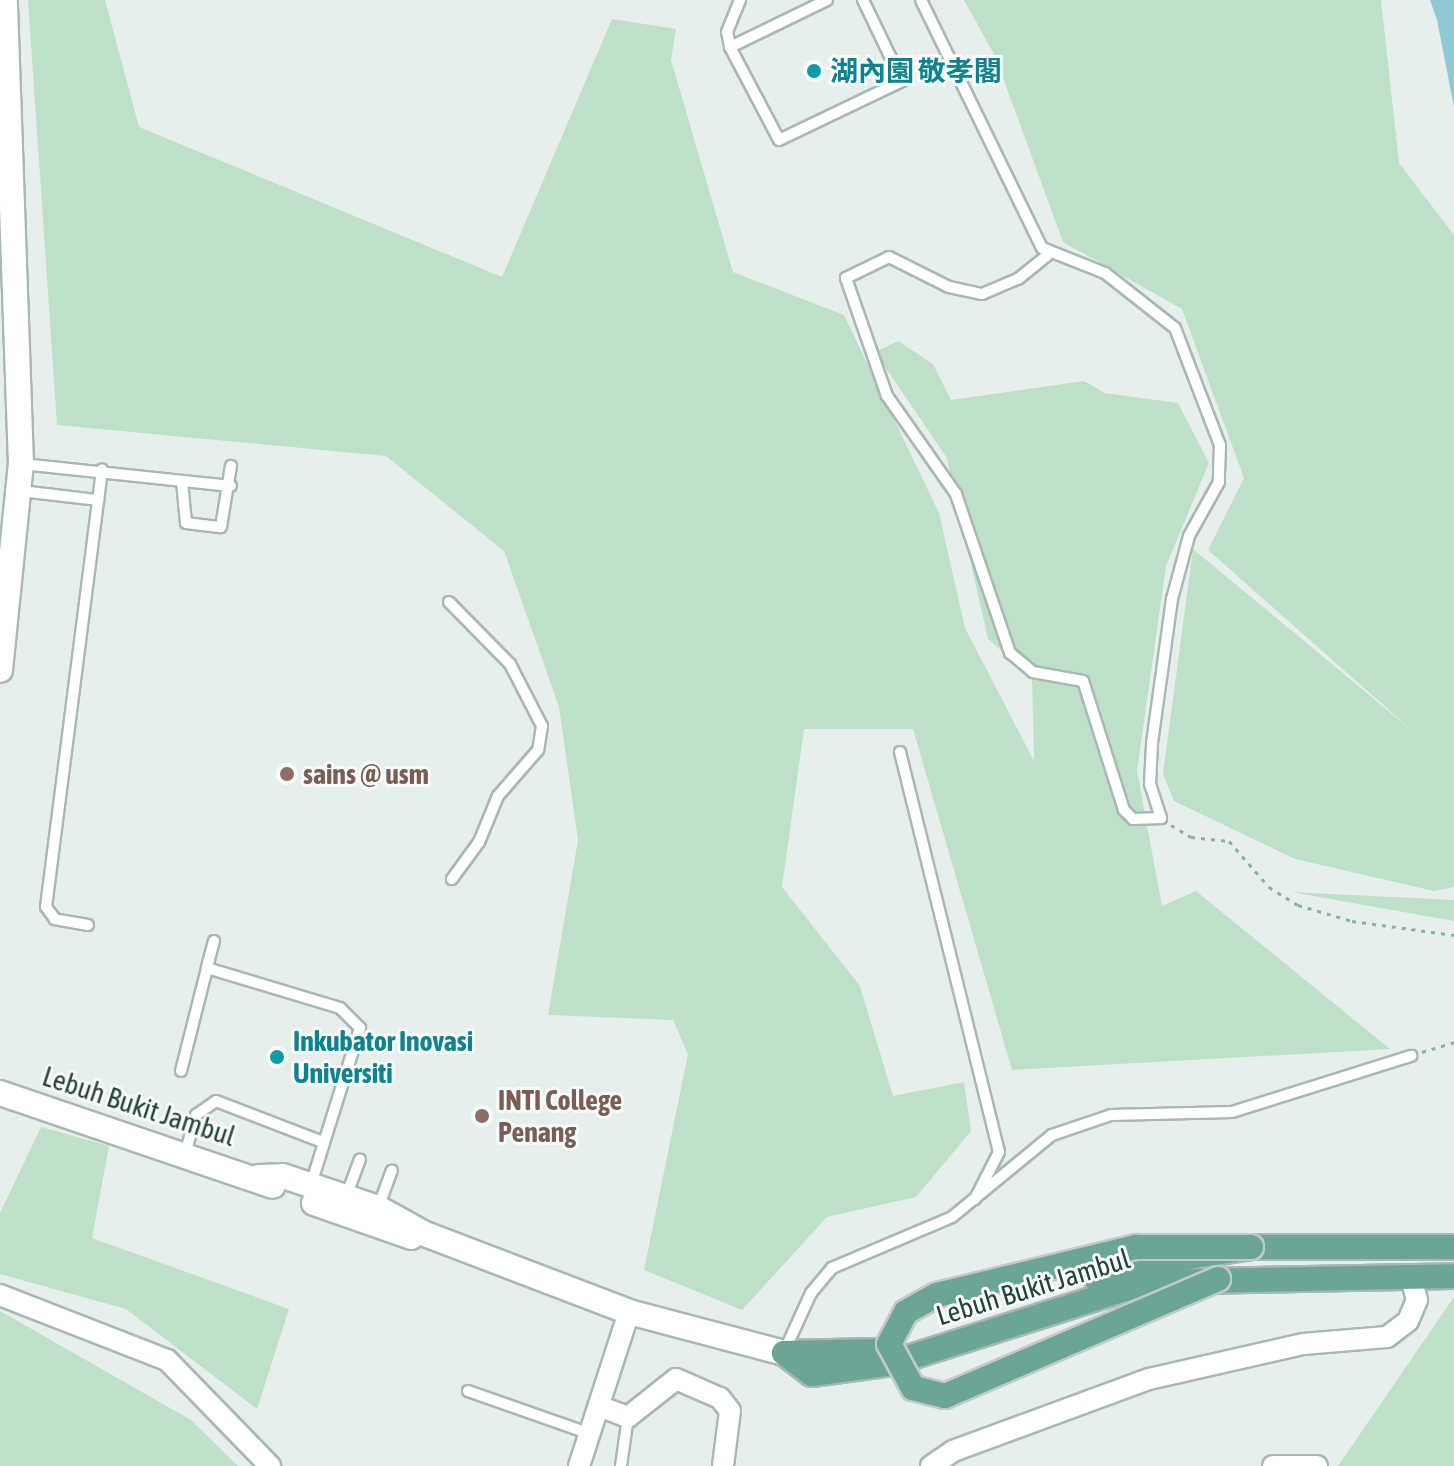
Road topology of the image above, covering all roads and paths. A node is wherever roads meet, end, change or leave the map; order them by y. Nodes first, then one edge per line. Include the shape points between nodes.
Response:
1 (5, 0) edge
2 (740, 0) edge
3 (827, 0) edge
4 (863, 0) edge
5 (921, 0) edge
6 (730, 47) junction
7 (1048, 255) junction
8 (21, 464) junction
9 (231, 466) dead end
10 (102, 470) junction
11 (182, 481) junction
12 (231, 486) junction
13 (21, 491) junction
14 (98, 500) junction
15 (449, 602) dead end
16 (0, 670) edge
17 (900, 752) dead end
18 (1161, 818) junction
19 (452, 879) dead end
20 (88, 925) dead end
21 (1454, 935) edge
22 (214, 941) dead end
23 (207, 968) junction
24 (1454, 1042) edge
25 (1411, 1056) joint
26 (181, 1071) dead end
27 (0, 1081) edge
28 (0, 1093) edge
29 (25, 1100) junction
30 (323, 1142) junction
31 (185, 1154) junction
32 (360, 1159) dead end
33 (392, 1170) dead end
34 (259, 1177) junction
35 (311, 1184) junction
36 (346, 1197) junction
37 (972, 1204) junction
38 (378, 1208) junction
39 (425, 1234) junction
40 (1251, 1247) junction
41 (1454, 1247) edge
42 (1454, 1276) edge
43 (1411, 1277) junction
44 (1218, 1279) junction
45 (0, 1295) edge
46 (629, 1312) junction
47 (784, 1353) junction
48 (468, 1391) dead end
49 (599, 1406) junction
50 (628, 1417) junction
51 (591, 1434) junction
52 (270, 1466) edge
53 (579, 1466) edge
54 (621, 1466) edge
55 (723, 1466) edge
56 (931, 1466) edge
57 (1273, 1466) edge
58 (1317, 1466) edge

1 - 8 main road
2 - 6 lane via 727,32
3 - 6 lane
4 - 6 lane via 902,81 783,140
5 - 7 lane
7 - 18 lane via 1105,273 1175,328 1220,445 1219,482 1189,536 1172,599 1152,744 1150,784
7 - 18 lane via 1018,279 982,294 949,287 889,257 846,278 887,396 956,494 1010,653 1033,672 1083,681 1124,810 1133,819
8 - 10 lane
8 - 13 main road
9 - 12 lane
10 - 11 lane
10 - 14 lane
11 - 12 lane
11 - 12 lane via 192,528 221,527
13 - 14 lane
13 - 16 main road
14 - 20 lane via 46,907 55,919
15 - 19 lane via 510,664 542,726 538,750 522,777 498,796 479,842
17 - 37 lane via 999,1152
18 - 21 path via 1191,837 1229,841 1269,887 1298,905 1352,921
22 - 23 lane
23 - 26 lane
23 - 30 lane via 353,1016 361,1043
24 - 25 path
25 - 37 lane via 1232,1112 1164,1109 1075,1125 1037,1146
27 - 29 main road
28 - 29 main road, Lebuh Bukit Jambul
29 - 31 main road, Lebuh Bukit Jambul
30 - 31 lane via 216,1101 196,1115
30 - 35 lane
31 - 34 main road, Lebuh Bukit Jambul
32 - 36 lane
33 - 38 lane
34 - 35 main road, Lebuh Bukit Jambul
34 - 39 main road, Lebuh Bukit Jambul via 404,1236
35 - 36 main road, Lebuh Bukit Jambul
36 - 38 main road, Lebuh Bukit Jambul
37 - 47 lane via 832,1268 811,1293
38 - 39 main road, Lebuh Bukit Jambul
39 - 46 main road, Lebuh Bukit Jambul
40 - 41 main road, Lebuh Bukit Jambul
40 - 44 main road, bridge via 1136,1247 965,1287 918,1300 897,1321 889,1344 913,1388 945,1396
40 - 47 main road, Lebuh Bukit Jambul via 1144,1264 897,1347
42 - 43 main road, Lebuh Bukit Jambul
43 - 44 main road, Lebuh Bukit Jambul
43 - 56 street via 1417,1300 1408,1321 1387,1337 1303,1344 1149,1379 953,1451
44 - 47 main road, Lebuh Bukit Jambul via 1117,1289 846,1372 812,1374
45 - 52 street via 167,1360
46 - 47 main road, Lebuh Bukit Jambul
46 - 49 street
48 - 51 lane
49 - 50 street
49 - 51 street
50 - 54 lane
50 - 55 street via 676,1379 720,1398 730,1411
51 - 53 street
57 - 58 street

